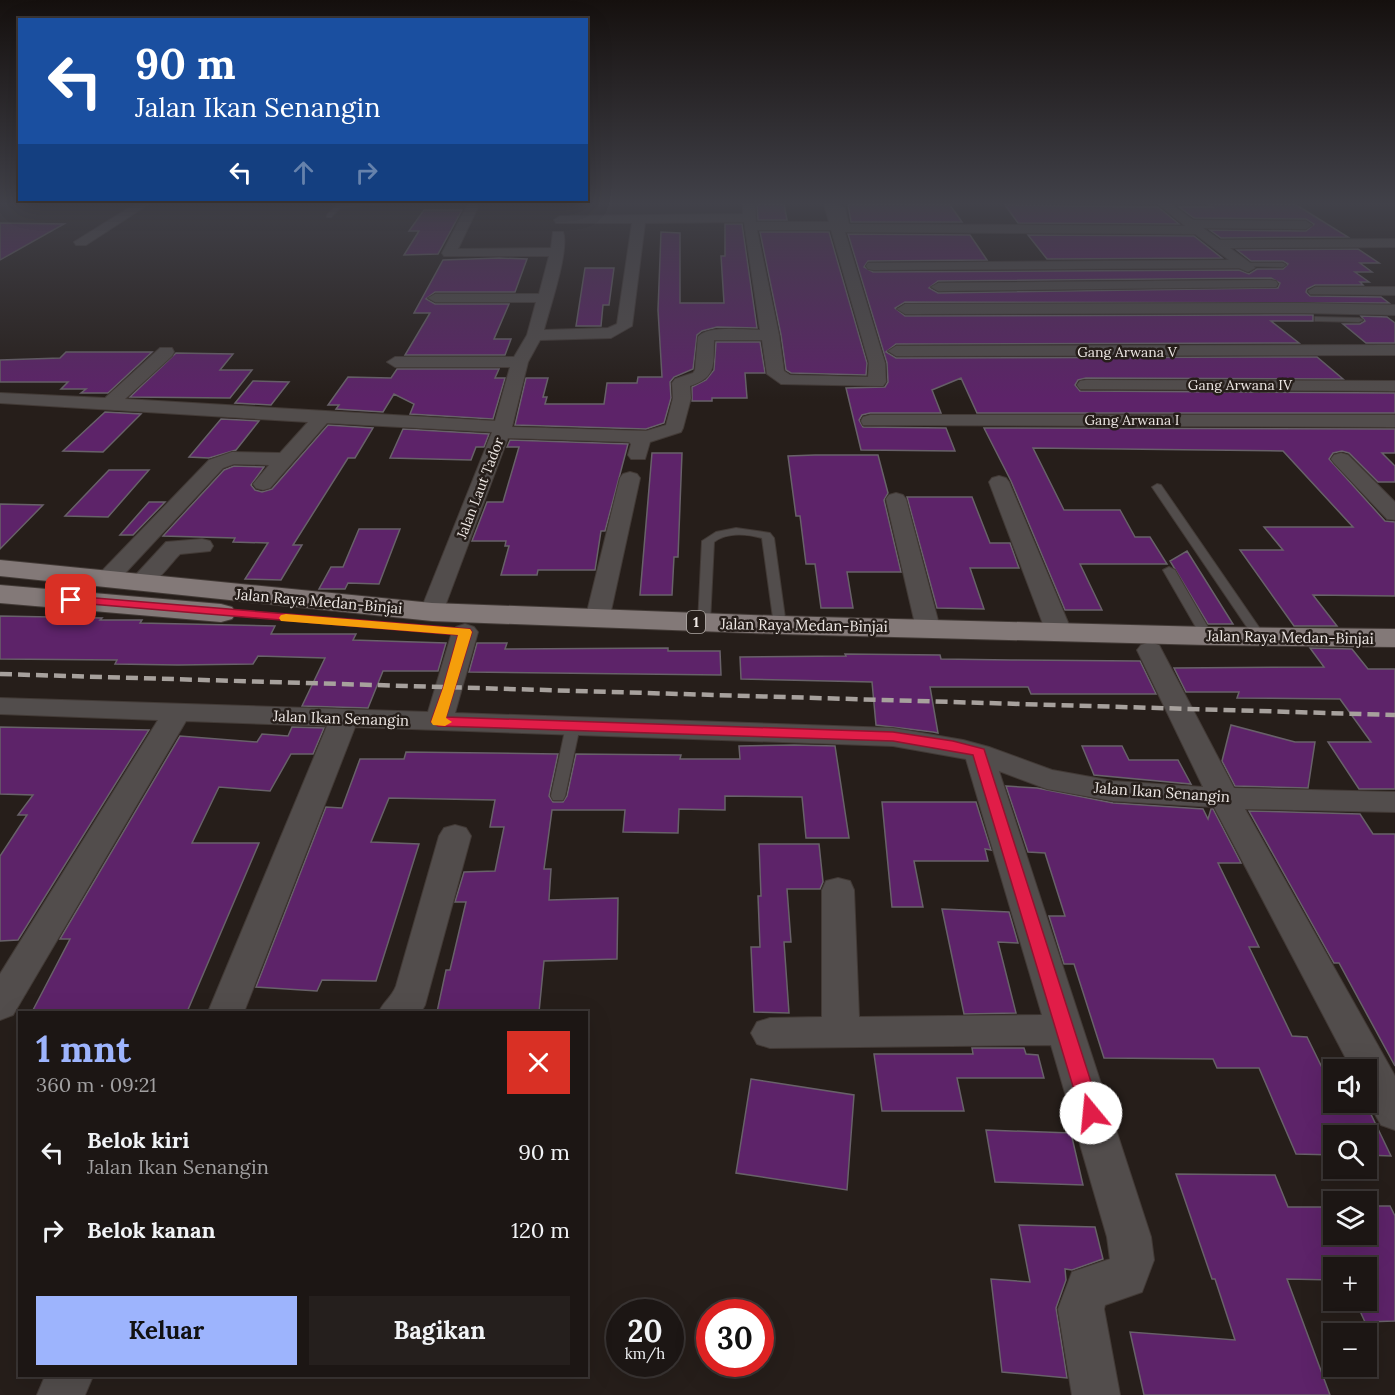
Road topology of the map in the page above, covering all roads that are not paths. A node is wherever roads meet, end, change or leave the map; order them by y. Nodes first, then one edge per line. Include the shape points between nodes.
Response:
1 (552, 269) edge
2 (632, 269) edge
3 (759, 269) edge
4 (854, 269) edge
5 (1249, 269) edge
6 (1271, 284) junction
7 (938, 287) dead end
8 (1302, 291) dead end
9 (1395, 291) edge
10 (435, 298) dead end
11 (546, 298) junction
12 (1305, 308) junction
13 (905, 309) dead end
14 (1395, 310) edge
15 (1318, 319) junction
16 (1359, 320) dead end
17 (535, 335) junction
18 (771, 335) junction
19 (1358, 350) junction
20 (1395, 350) edge
21 (896, 351) dead end
22 (166, 352) dead end
23 (396, 362) dead end
24 (520, 362) junction
25 (1388, 375) edge
26 (1086, 386) dead end
27 (0, 398) edge
28 (111, 402) junction
29 (321, 418) junction
30 (870, 421) dead end
31 (1395, 421) edge
32 (502, 430) junction
33 (634, 436) junction
34 (638, 455) dead end
35 (285, 459) junction
36 (1341, 459) dead end
37 (630, 478) dead end
38 (999, 482) dead end
39 (263, 484) dead end
40 (1157, 487) dead end
41 (896, 499) dead end
42 (1395, 514) edge
43 (201, 546) dead end
44 (0, 568) edge
45 (1169, 570) dead end
46 (108, 578) junction
47 (142, 581) junction
48 (0, 594) edge
49 (432, 612) junction
50 (597, 620) junction
51 (704, 623) junction
52 (780, 625) junction
53 (928, 628) junction
54 (465, 632) junction
55 (1047, 636) junction
56 (1207, 636) junction
57 (1259, 636) junction
58 (1395, 638) edge
59 (1150, 650) junction
60 (1395, 657) edge
61 (1, 708) edge
62 (177, 712) junction
63 (344, 719) junction
64 (438, 722) junction
65 (573, 726) junction
66 (979, 753) junction
67 (558, 796) dead end
68 (1224, 798) junction
69 (1395, 802) edge
70 (455, 836) dead end
71 (838, 890) dead end
72 (0, 1005) edge
73 (226, 1011) edge
74 (398, 1011) edge
75 (1066, 1030) junction
76 (770, 1033) dead end
77 (841, 1033) junction
78 (1395, 1113) edge
79 (69, 1377) edge
80 (61, 1395) edge
81 (1096, 1395) edge

1 - 11 street, Jalan Laut Tador
2 - 17 street via 624,326 611,333
3 - 18 street
4 - 18 street via 878,363 877,382 780,378 776,374
5 - 6 street
6 - 7 street
6 - 12 street
8 - 9 street
10 - 11 street
11 - 17 street, Jalan Laut Tador
12 - 13 street
12 - 14 street
12 - 15 street
15 - 16 lane
15 - 19 street
17 - 24 street, Jalan Laut Tador
18 - 33 street via 706,337 704,370 699,377 681,383 682,398 674,428 648,437
19 - 20 street, Gang Arwana V
19 - 21 street, Gang Arwana V
19 - 25 street
22 - 28 street
23 - 24 street
24 - 32 street, Jalan Laut Tador
25 - 26 street, Gang Arwana IV
27 - 28 street
28 - 29 street
29 - 32 street
29 - 35 street
30 - 31 street, Gang Arwana I
32 - 33 street
32 - 49 street, Jalan Laut Tador
33 - 34 street via 640,443
35 - 39 street
35 - 46 street via 232,458 216,464
36 - 42 street
37 - 50 street
38 - 55 street
40 - 57 lane
41 - 53 street
43 - 47 street via 174,547
44 - 46 main road, Jalan Raya Medan-Binjai / 1
45 - 56 lane
46 - 47 main road, Jalan Raya Medan-Binjai / 1
47 - 49 main road, Jalan Raya Medan-Binjai / 1 via 225,593
48 - 54 main road, Jalan Raya Medan-Binjai / 1
49 - 50 main road, Jalan Raya Medan-Binjai / 1
50 - 51 main road, Jalan Raya Medan-Binjai / 1
51 - 52 main road, Jalan Raya Medan-Binjai / 1
51 - 52 lane via 708,541 720,533 758,533 768,538
52 - 53 main road, Jalan Raya Medan-Binjai / 1
53 - 55 main road, Jalan Raya Medan-Binjai / 1
54 - 55 main road, Jalan Raya Medan-Binjai / 1 via 925,646
54 - 64 street
55 - 56 main road, Jalan Raya Medan-Binjai / 1
55 - 59 main road, Jalan Raya Medan-Binjai / 1
56 - 57 main road, Jalan Raya Medan-Binjai / 1
57 - 58 main road, Jalan Raya Medan-Binjai / 1
59 - 60 main road, Jalan Raya Medan-Binjai / 1
59 - 68 street
61 - 62 street, Jalan Ikan Senangin
62 - 63 street, Jalan Ikan Senangin
62 - 72 street
63 - 64 street, Jalan Ikan Senangin
63 - 73 street
64 - 65 street, Jalan Ikan Senangin
65 - 66 street, Jalan Ikan Senangin via 893,737
65 - 67 lane
66 - 68 street, Jalan Ikan Senangin via 1047,779 1078,785
66 - 75 street
68 - 69 street, Jalan Ikan Senangin
68 - 78 street
70 - 74 street via 414,986 406,1005
71 - 77 street
75 - 77 street
75 - 81 street via 1129,1237 1132,1260 1126,1276 1088,1288 1081,1309
76 - 77 street
79 - 80 street

